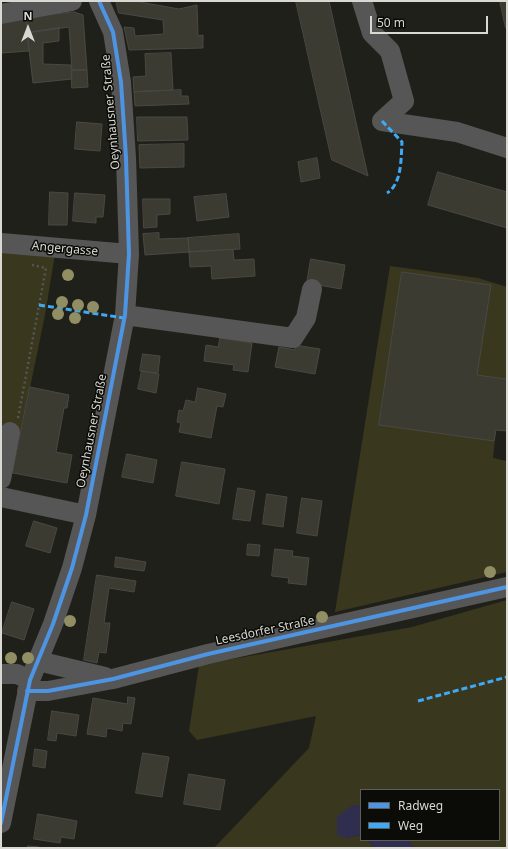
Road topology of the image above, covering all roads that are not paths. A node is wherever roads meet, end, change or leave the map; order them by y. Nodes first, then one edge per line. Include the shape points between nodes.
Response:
1 (72, 1) edge
2 (99, 1) edge
3 (362, 1) edge
4 (5, 14) edge
5 (507, 148) edge
6 (1, 243) edge
7 (129, 254) junction
8 (312, 289) dead end
9 (125, 315) junction
10 (10, 432) road end
11 (1, 479) edge
12 (1, 497) edge
13 (86, 515) junction
14 (507, 587) edge
15 (38, 661) junction
16 (1, 674) edge
17 (113, 679) junction
18 (29, 685) junction
19 (1, 824) edge

1 - 4 street
2 - 7 street, Oeynhausner Straße via 113,32 120,82 126,158
3 - 5 street via 372,33 390,51 404,101 382,121 456,132
6 - 7 street, Angergasse
7 - 9 street, Oeynhausner Straße
8 - 9 street via 306,318 293,338
9 - 13 street, Oeynhausner Straße
10 - 11 street
12 - 13 street
13 - 15 street, Oeynhausner Straße via 72,568
14 - 17 street, Leesdorfer Straße via 208,654
15 - 17 street, Leesdorfer Straße
15 - 18 street, Oeynhausner Straße
16 - 18 street, Leesdorfer Straße via 17,674
17 - 18 street, Leesdorfer Straße via 48,691
18 - 19 street, Oeynhausner Straße

